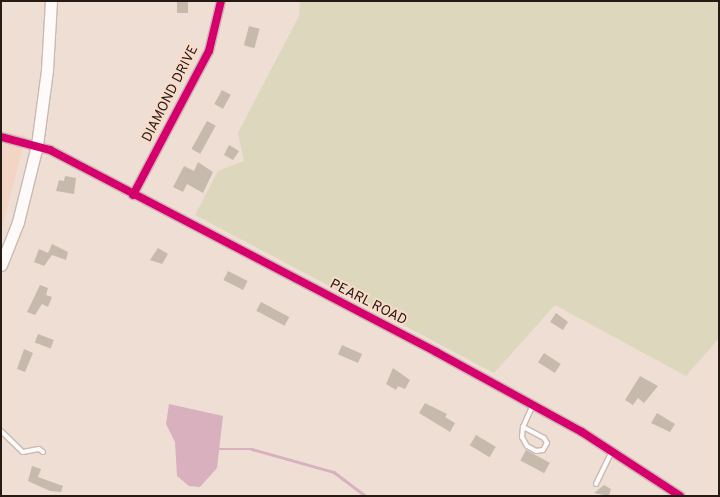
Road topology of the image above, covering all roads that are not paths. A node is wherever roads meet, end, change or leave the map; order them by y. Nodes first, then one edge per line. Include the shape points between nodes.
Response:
1 (51, 1) edge
2 (221, 1) edge
3 (1, 137) edge
4 (37, 144) junction
5 (134, 195) junction
6 (1, 265) edge
7 (534, 405) junction
8 (523, 427) junction
9 (1, 431) edge
10 (612, 451) junction
11 (43, 452) dead end
12 (596, 484) dead end
13 (680, 496) edge

1 - 4 main road via 47,70
2 - 5 street, DIAMOND DRIVE via 209,51
3 - 4 street, PEARL ROAD
4 - 5 street, PEARL ROAD
4 - 6 main road via 18,222
5 - 7 street, PEARL ROAD
7 - 8 lane
7 - 10 street, PEARL ROAD
8 - 8 lane via 544,438 547,443 544,450 536,451 527,446 522,437
9 - 11 lane via 23,452 39,449
10 - 12 lane
10 - 13 street, PEARL ROAD

